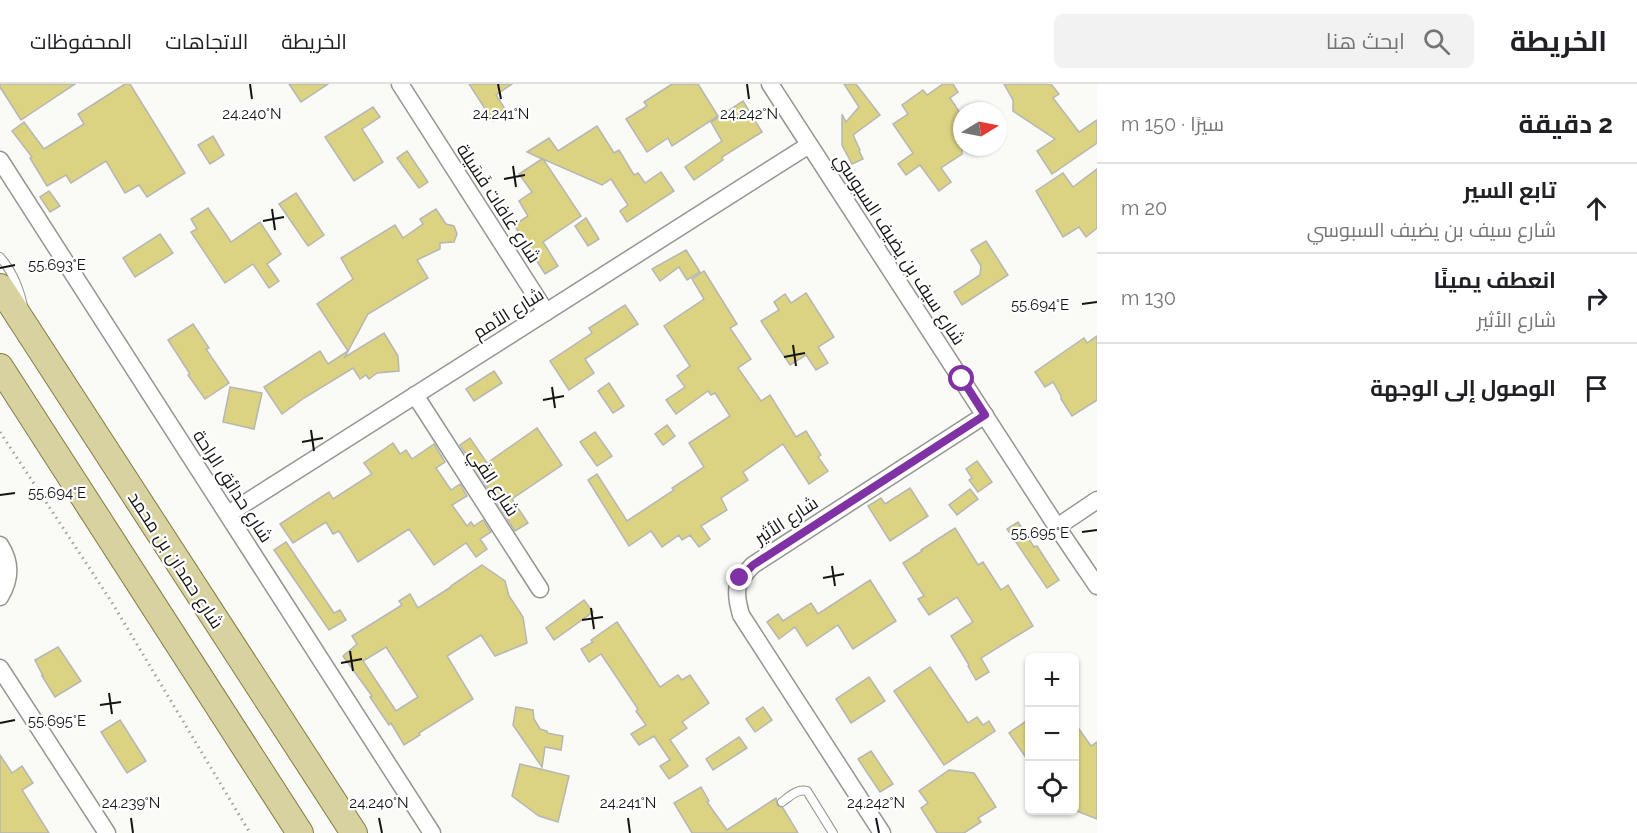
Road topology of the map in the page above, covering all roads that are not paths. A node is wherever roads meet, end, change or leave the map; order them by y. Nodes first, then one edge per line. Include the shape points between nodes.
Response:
1 (400, 84) edge
2 (770, 84) edge
3 (808, 145) junction
4 (0, 160) edge
5 (0, 257) edge
6 (0, 287) edge
7 (546, 312) junction
8 (24, 324) junction
9 (0, 367) edge
10 (415, 395) junction
11 (985, 415) junction
12 (1097, 500) edge
13 (228, 514) junction
14 (1057, 527) junction
15 (0, 545) edge
16 (1097, 586) edge
17 (540, 589) dead end
18 (0, 597) edge
19 (0, 668) edge
20 (782, 802) dead end
21 (298, 831) edge
22 (107, 833) edge
23 (354, 833) edge
24 (432, 833) edge
25 (833, 833) edge
26 (882, 833) edge

1 - 7 street, شارع غافات فَسَيلة
2 - 3 street, شارع سيف بن يضيف السبوسي
3 - 7 street, شارع الأمم
3 - 11 street, شارع سيف بن يضيف السبوسي
4 - 13 street, شارع حدائق الراحة
5 - 8 lane via 20,291
6 - 8 main road, شارع حمدان بن محمد
7 - 10 street, شارع الأمم
8 - 23 main road, شارع حمدان بن محمد
9 - 21 main road
10 - 13 street, شارع الأمم
10 - 17 street, شارع الفَي
11 - 14 street, شارع سيف بن يضيف السبوسي
11 - 26 street, شارع الأثير via 753,565 740,578 736,597 741,615
12 - 14 street
13 - 24 street, شارع حدائق الراحة
14 - 16 street, شارع سيف بن يضيف السبوسي
15 - 18 street via 9,567
19 - 22 street
20 - 25 lane via 798,791 807,791

